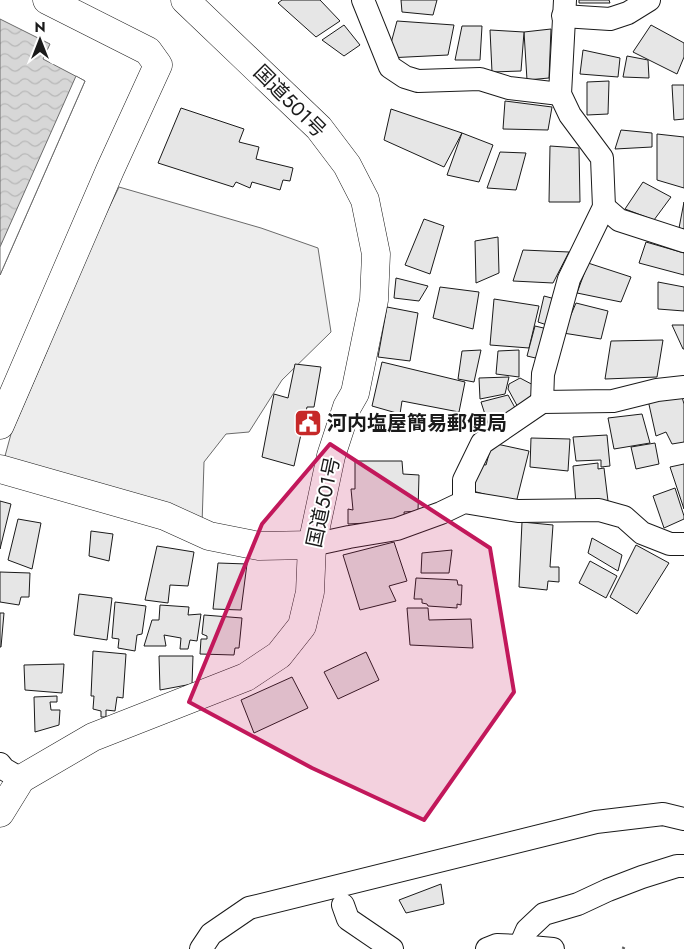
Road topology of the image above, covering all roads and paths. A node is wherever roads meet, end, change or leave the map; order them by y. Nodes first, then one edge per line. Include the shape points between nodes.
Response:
1 (47, 0) edge
2 (185, 0) edge
3 (363, 0) edge
4 (649, 0) edge
5 (564, 8) edge
6 (560, 94) junction
7 (604, 207) junction
8 (684, 242) edge
9 (684, 388) edge
10 (542, 402) junction
11 (0, 425) edge
12 (0, 469) edge
13 (464, 502) junction
14 (684, 544) edge
15 (312, 545) junction
16 (10, 771) edge
17 (0, 813) edge
18 (684, 819) edge
19 (684, 866) edge
20 (343, 906) dead end
21 (520, 946) junction
22 (201, 949) edge
23 (392, 949) edge
24 (487, 949) edge
25 (553, 949) edge

1 - 11 main road via 148,51 158,65
2 - 15 main road, 国道501号 via 319,128 347,165 365,200 376,254 374,300 355,393 331,456
3 - 6 street via 390,67 405,77 418,82 480,78 509,88
4 - 5 street via 610,19
5 - 6 street
6 - 7 street via 570,114 602,158
7 - 8 street via 619,220
7 - 10 street via 569,279 543,374
9 - 10 street via 657,390 613,401
10 - 13 street via 482,443 464,480
12 - 15 main road via 165,516 209,536 259,546
13 - 14 street via 518,512 599,510 624,517 642,533 670,544
13 - 15 street via 397,529
15 - 16 main road, 国道501号 via 310,592 302,626 279,655 246,677
16 - 17 main road, 国道501号
18 - 22 street via 663,814 596,822 249,908 211,934
19 - 21 street via 642,877 578,904 544,914 527,930
20 - 23 street via 348,919
21 - 24 street via 497,945
21 - 25 street

